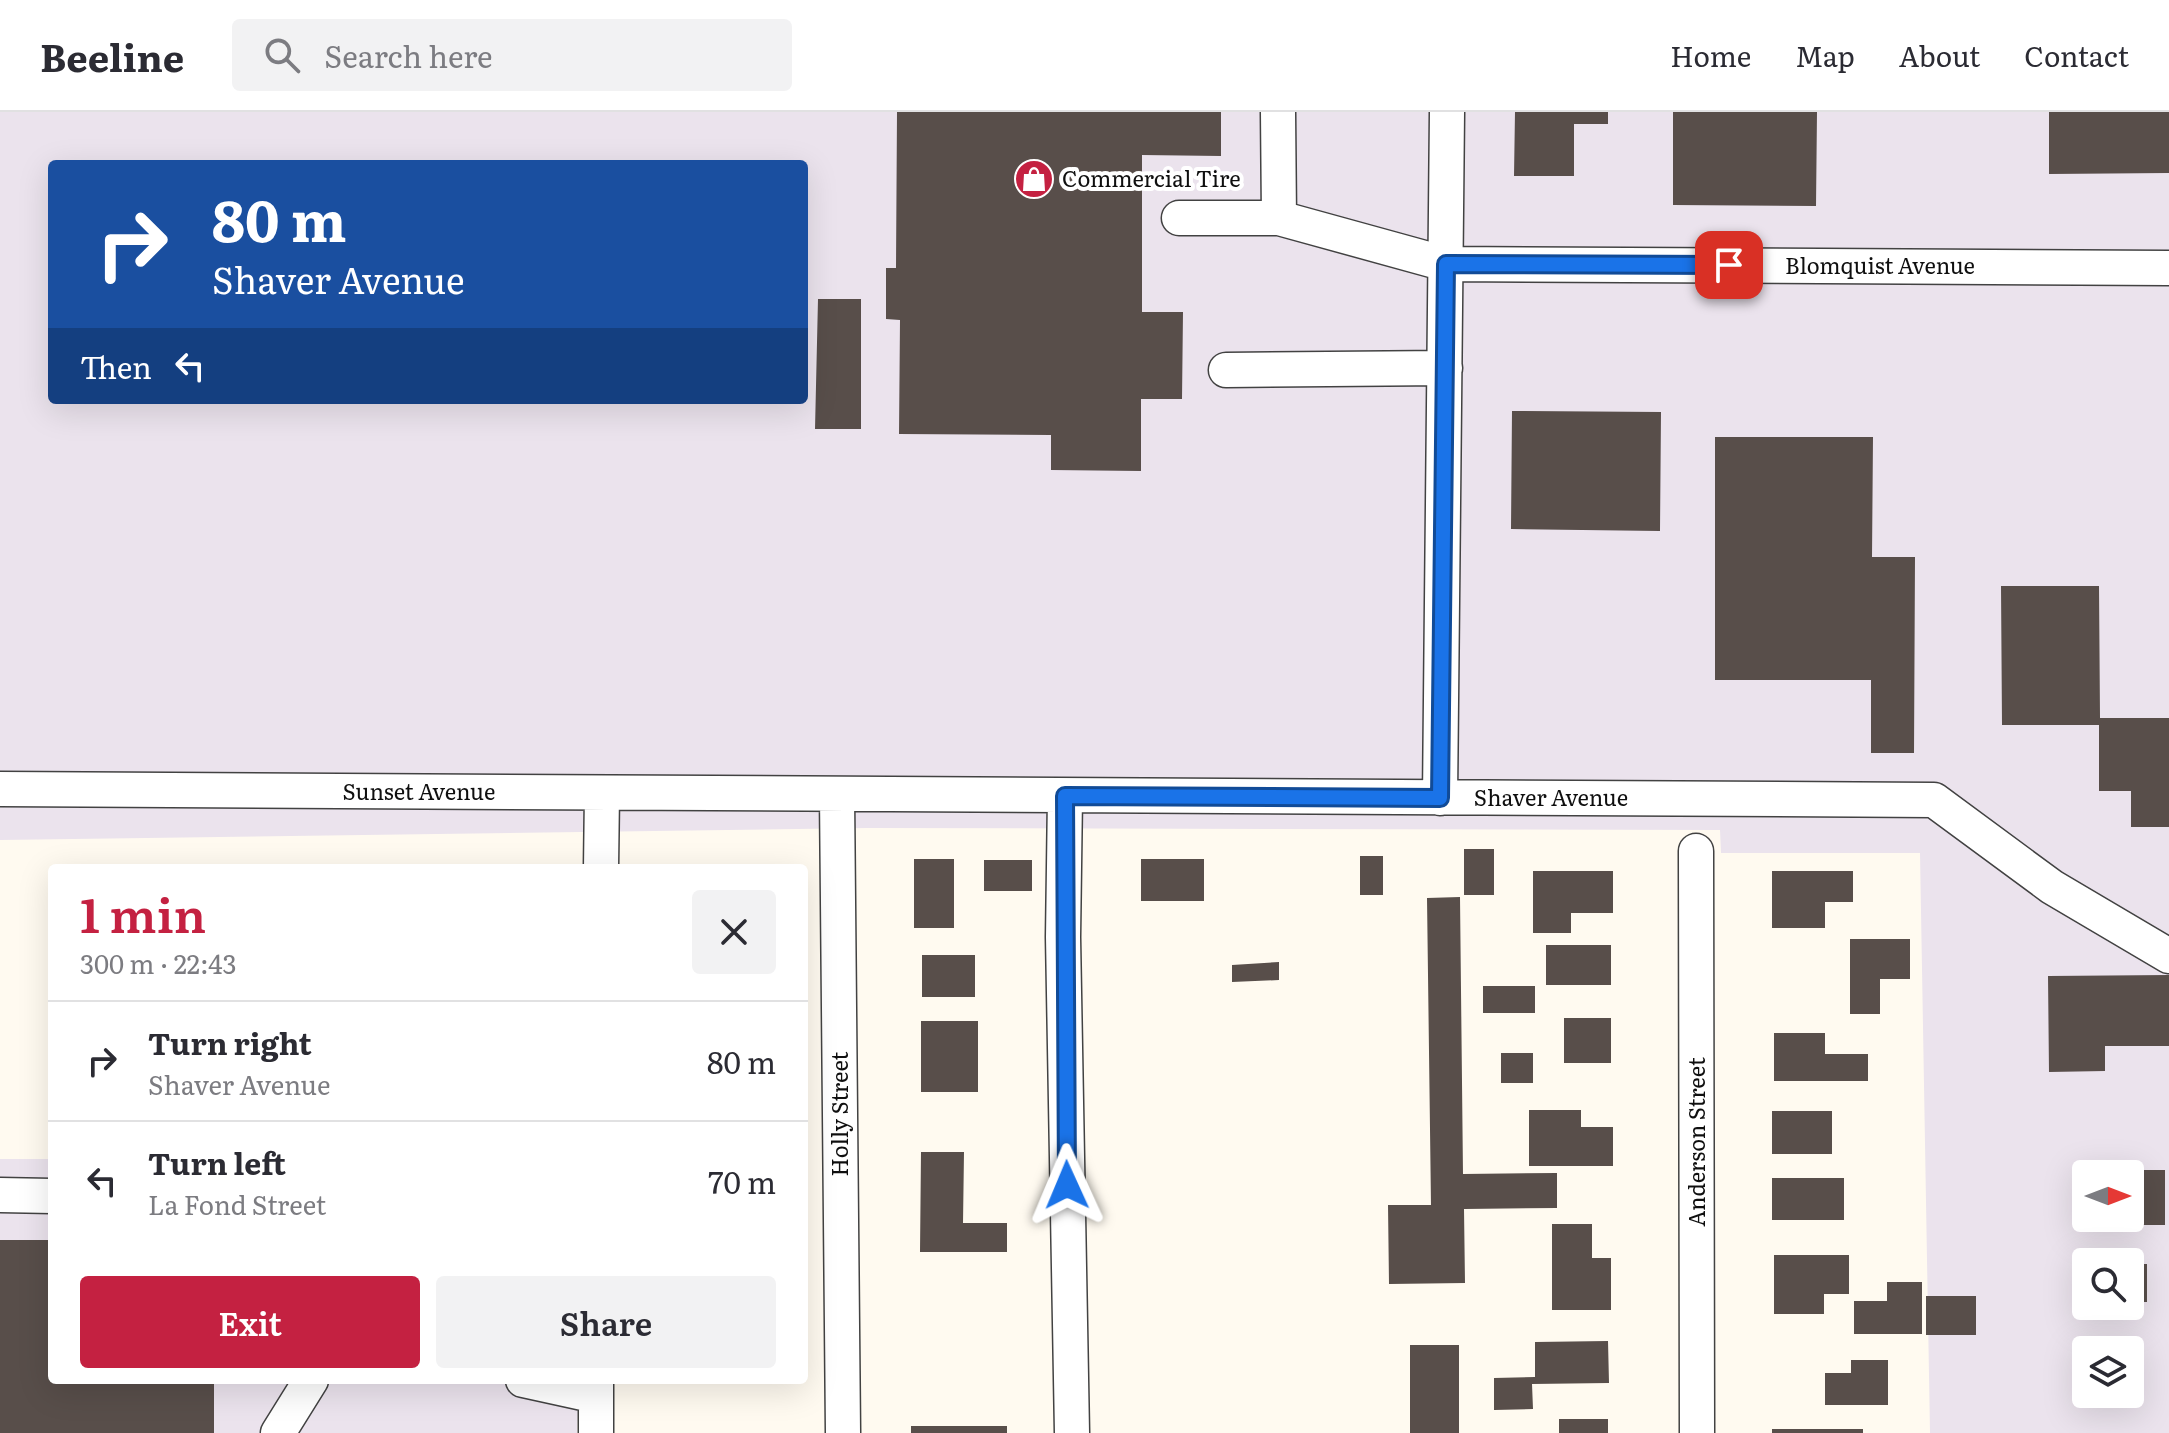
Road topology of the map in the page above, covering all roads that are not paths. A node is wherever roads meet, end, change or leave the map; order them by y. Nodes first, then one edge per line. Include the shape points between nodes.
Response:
1 (1278, 112) edge
2 (1447, 112) edge
3 (1179, 218) dead end
4 (1279, 218) junction
5 (1446, 264) junction
6 (2169, 268) edge
7 (1445, 368) junction
8 (1226, 370) dead end
9 (0, 789) edge
10 (602, 793) junction
11 (837, 795) junction
12 (1065, 796) junction
13 (1440, 798) junction
14 (1696, 851) dead end
15 (601, 864) edge
16 (2169, 956) edge
17 (0, 1195) edge
18 (48, 1196) edge
19 (309, 1384) edge
20 (560, 1384) edge
21 (596, 1388) edge
22 (278, 1433) edge
23 (596, 1433) edge
24 (843, 1433) edge
25 (1072, 1433) edge
26 (1697, 1433) edge

1 - 4 street
2 - 5 street
3 - 4 street, Blomquist Avenue
4 - 5 street, Blomquist Avenue
5 - 6 street, Blomquist Avenue
5 - 7 street
7 - 8 street
7 - 13 street
9 - 10 street, Sunset Avenue
10 - 11 street, Sunset Avenue
10 - 15 street
11 - 12 street, Shaver Avenue
11 - 24 street, Holly Street
12 - 13 street, Shaver Avenue
12 - 25 street
13 - 16 street, Shaver Avenue via 1934,800 2052,887
14 - 26 street, Anderson Street
17 - 18 street
19 - 22 street
20 - 21 street
21 - 23 street

